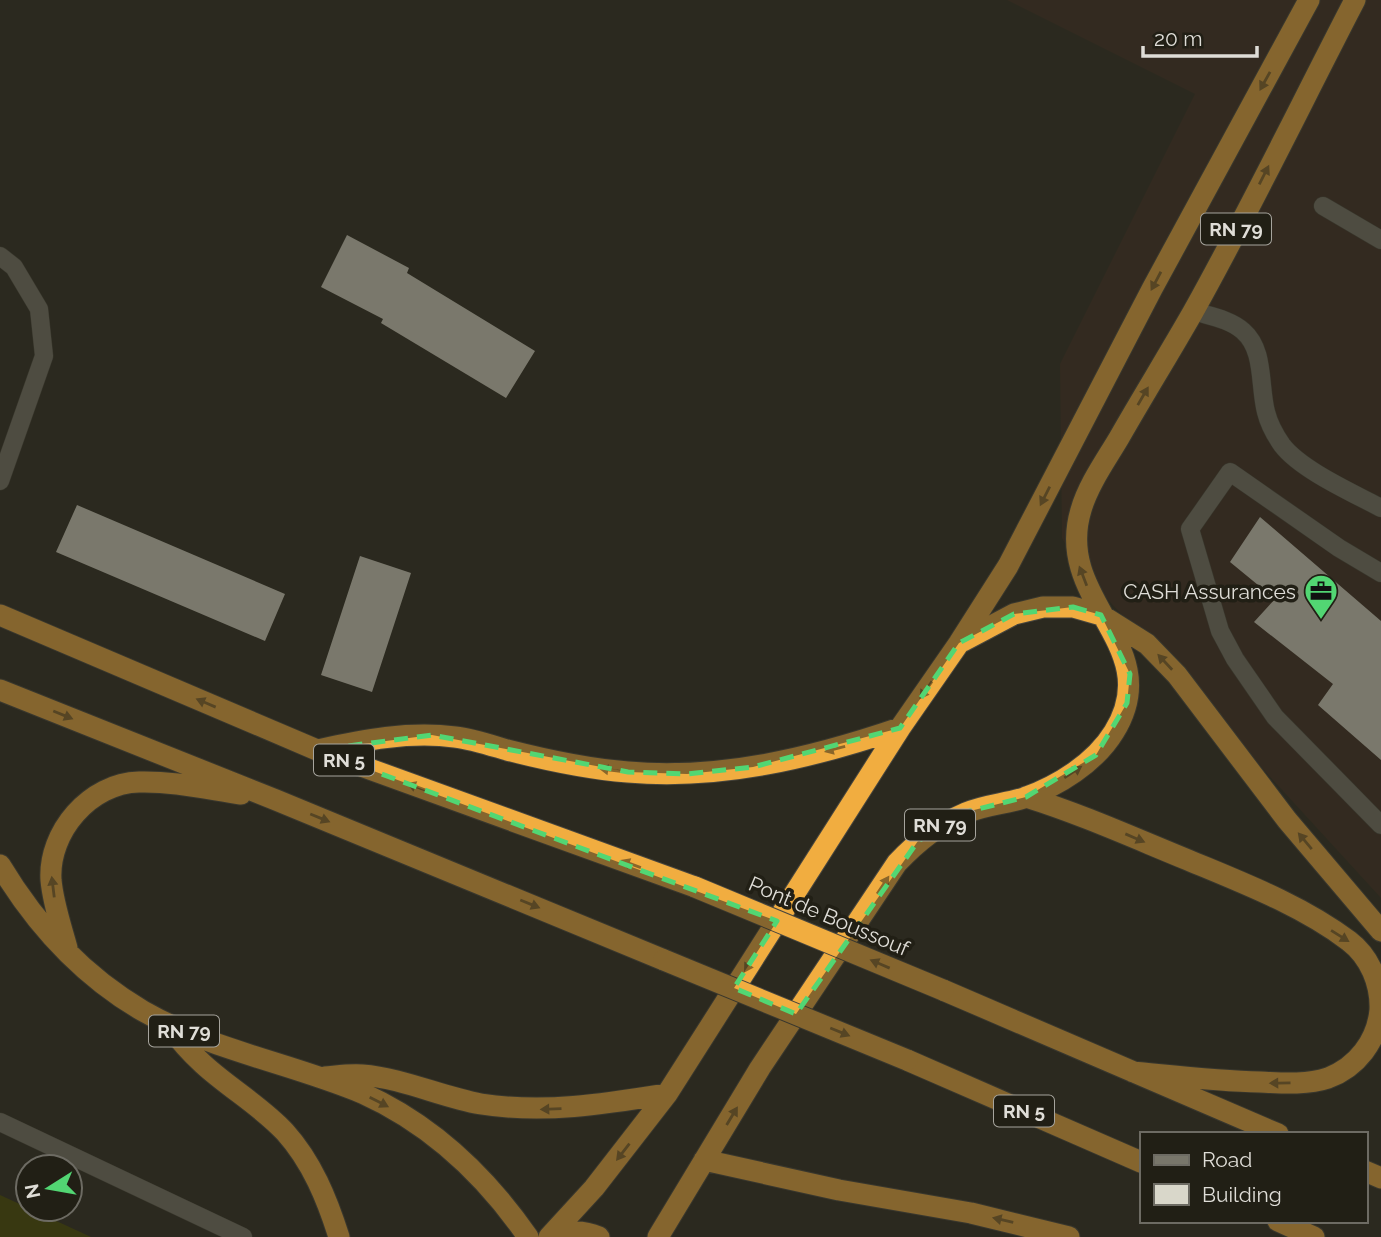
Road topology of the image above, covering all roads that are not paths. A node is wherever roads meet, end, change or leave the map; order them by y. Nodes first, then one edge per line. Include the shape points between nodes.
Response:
1 (1309, 0) edge
2 (1355, 0) edge
3 (1323, 206) dead end
4 (1381, 240) edge
5 (0, 256) edge
6 (1193, 311) junction
7 (0, 481) edge
8 (1381, 508) edge
9 (1381, 573) edge
10 (0, 615) edge
11 (1101, 615) junction
12 (959, 643) junction
13 (0, 690) edge
14 (900, 728) junction
15 (317, 750) junction
16 (1026, 797) junction
17 (276, 800) junction
18 (1381, 825) edge
19 (0, 865) edge
20 (1381, 931) edge
21 (68, 954) junction
22 (167, 1023) junction
23 (1133, 1072) junction
24 (316, 1077) junction
25 (667, 1094) junction
26 (0, 1122) edge
27 (1273, 1132) edge
28 (704, 1160) junction
29 (1140, 1162) edge
30 (1282, 1223) edge
31 (243, 1237) edge
32 (338, 1237) edge
33 (528, 1237) edge
34 (550, 1237) edge
35 (599, 1237) edge
36 (658, 1237) edge
37 (1069, 1237) edge
38 (1314, 1237) edge

1 -> 12 highway, RN 79 via 1008,566
6 -> 2 highway, RN 79
3 - 4 street
5 - 7 street via 14,267 39,309 44,356
6 - 8 street via 1230,323 1253,343 1266,413 1295,459
11 -> 6 highway, RN 79 via 1079,568 1076,527 1082,507
9 - 18 street via 1230,471 1190,530 1220,631 1234,659 1276,717
15 -> 10 highway, RN 5
11 - 12 highway, RN 79 via 1073,607 1043,607 1014,614
16 -> 11 highway, RN 79 via 1096,755 1114,732 1127,703 1129,674 1121,646
20 -> 11 highway, RN 79 via 1287,820 1164,659
12 -> 14 highway, RN 79
13 -> 17 highway, RN 5
14 -> 15 highway via 807,756 687,774 568,764 457,737 362,740
14 -> 25 highway, RN 79
23 -> 15 highway, Pont de Boussouf / RN 5, bridge via 695,887
16 -> 23 highway via 1088,818 1297,909 1350,941 1373,971 1379,990 1377,1028 1358,1059 1327,1078 1279,1083
28 -> 16 highway, RN 79 via 897,863 943,824 970,811
21 -> 17 highway via 51,878 55,850 66,825 85,803 109,789 136,782
17 -> 29 highway, RN 5, bridge via 907,1060
19 - 21 highway, RN 79
21 - 22 highway, RN 79 via 115,994
22 - 24 highway, RN 79
22 - 32 highway via 202,1063 286,1133 311,1167
23 - 27 highway, RN 5
25 -> 24 highway via 544,1110 481,1104 361,1075
24 -> 33 highway via 403,1114 442,1141 477,1173
25 -> 34 highway, RN 79
26 - 31 street
28 - 36 highway, RN 79
37 -> 28 highway
30 - 38 highway
34 - 35 highway via 581,1231

